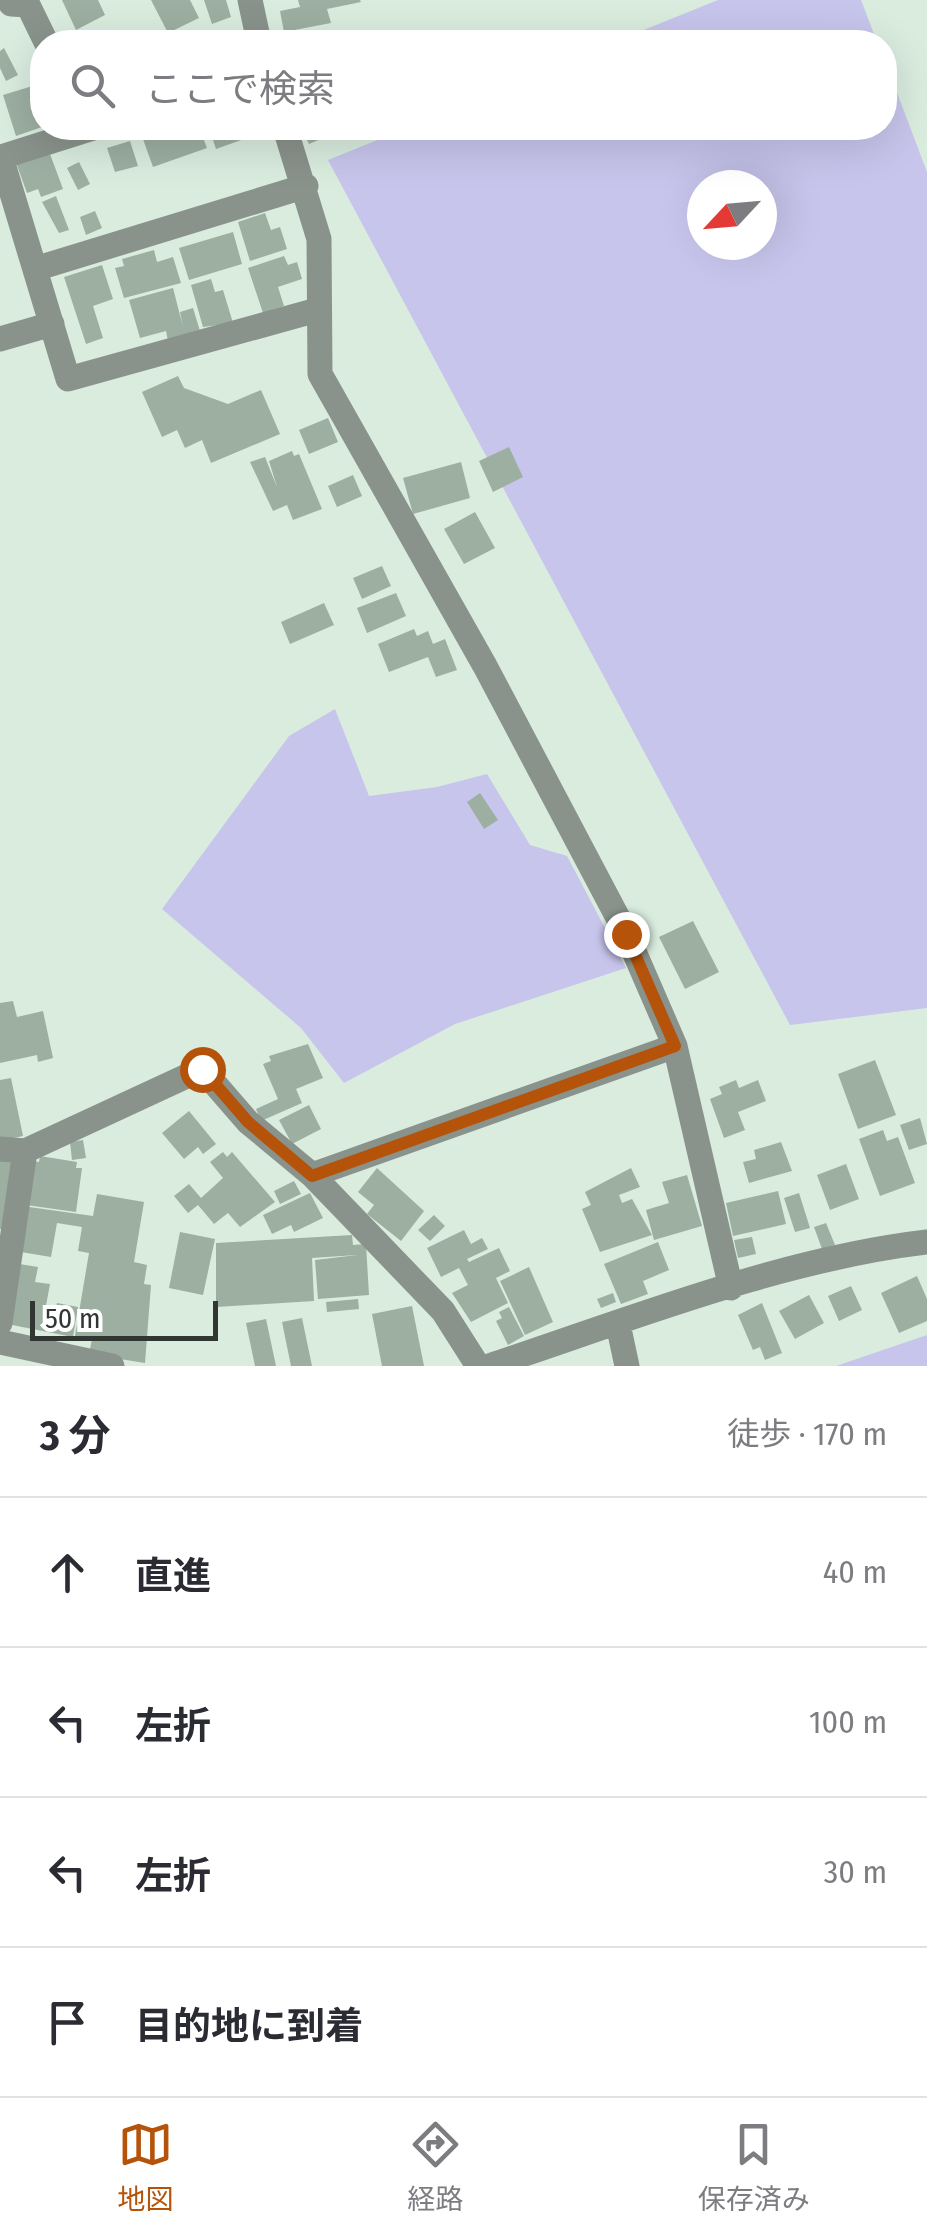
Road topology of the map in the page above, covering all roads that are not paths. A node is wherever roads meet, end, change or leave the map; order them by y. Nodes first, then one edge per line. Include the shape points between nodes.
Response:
1 (250, 0) edge
2 (11, 4) dead end
3 (40, 30) edge
4 (256, 30) edge
5 (50, 140) edge
6 (289, 140) edge
7 (306, 186) junction
8 (38, 268) junction
9 (318, 310) junction
10 (52, 324) junction
11 (0, 339) edge
12 (675, 1046) junction
13 (13, 1150) edge
14 (312, 1176) junction
15 (927, 1242) edge
16 (731, 1288) junction
17 (0, 1322) edge
18 (618, 1324) junction
19 (0, 1342) edge
20 (112, 1366) edge
21 (478, 1366) edge
22 (488, 1366) edge
23 (627, 1366) edge

1 - 4 street
2 - 3 street via 28,4
5 - 8 street via 1,157
6 - 7 street
7 - 8 street
7 - 9 street via 319,239
8 - 10 street
9 - 10 street via 68,379
9 - 12 street via 320,374 503,700 626,934
10 - 11 street
12 - 14 street
12 - 16 street
13 - 14 street via 202,1069 248,1122
13 - 17 street
14 - 21 street via 443,1311
15 - 16 street
16 - 18 street
18 - 22 street
18 - 23 street
19 - 20 street

